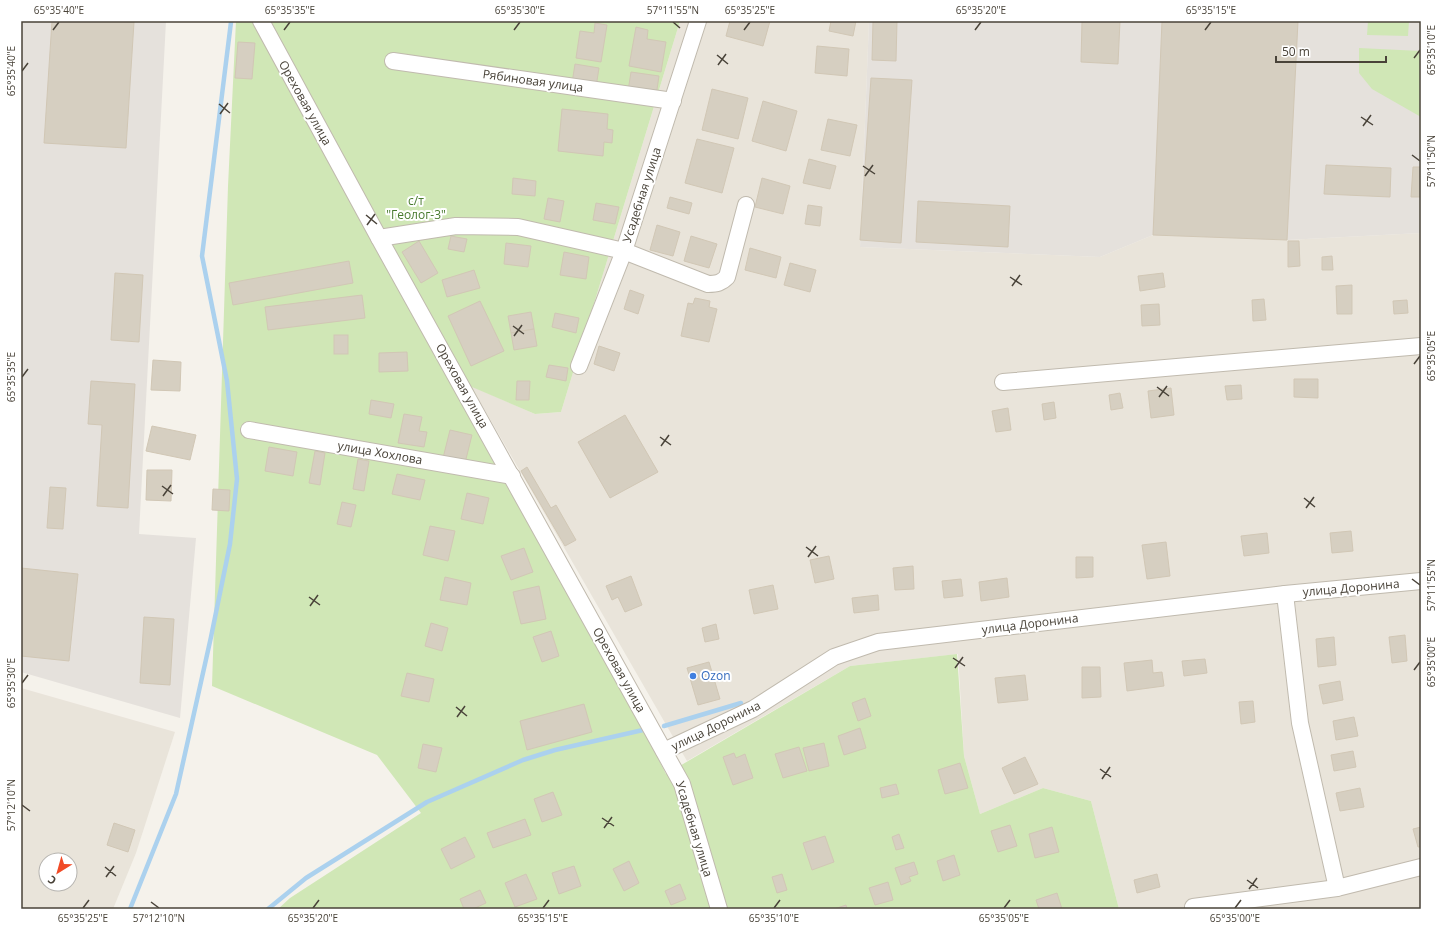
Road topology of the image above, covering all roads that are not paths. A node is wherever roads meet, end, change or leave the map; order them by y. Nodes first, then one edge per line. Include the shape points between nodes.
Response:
1 (261, 21) edge
2 (698, 21) edge
3 (393, 61) dead end
4 (673, 101) junction
5 (746, 205) dead end
6 (379, 238) junction
7 (624, 250) junction
8 (1421, 346) edge
9 (580, 366) dead end
10 (1003, 382) dead end
11 (249, 430) dead end
12 (512, 476) junction
13 (1421, 581) edge
14 (1285, 594) junction
15 (664, 751) junction
16 (1421, 867) edge
17 (1337, 888) junction
18 (1193, 907) dead end
19 (718, 909) edge

1 - 6 street, Ореховая улица
2 - 4 street, Усадебная улица
3 - 4 street, Рябиновая улица
4 - 7 street, Усадебная улица
5 - 7 street via 727,277 717,284 708,284
6 - 7 street via 456,226 518,227
6 - 12 street, Ореховая улица
7 - 9 street, Усадебная улица
8 - 10 street
11 - 12 street, улица Хохлова
12 - 15 street, Ореховая улица
13 - 14 street, улица Доронина
14 - 15 street, улица Доронина via 878,642 834,657 753,709
14 - 17 street via 1300,723
15 - 19 street, Усадебная улица via 682,784
16 - 17 street
17 - 18 street

